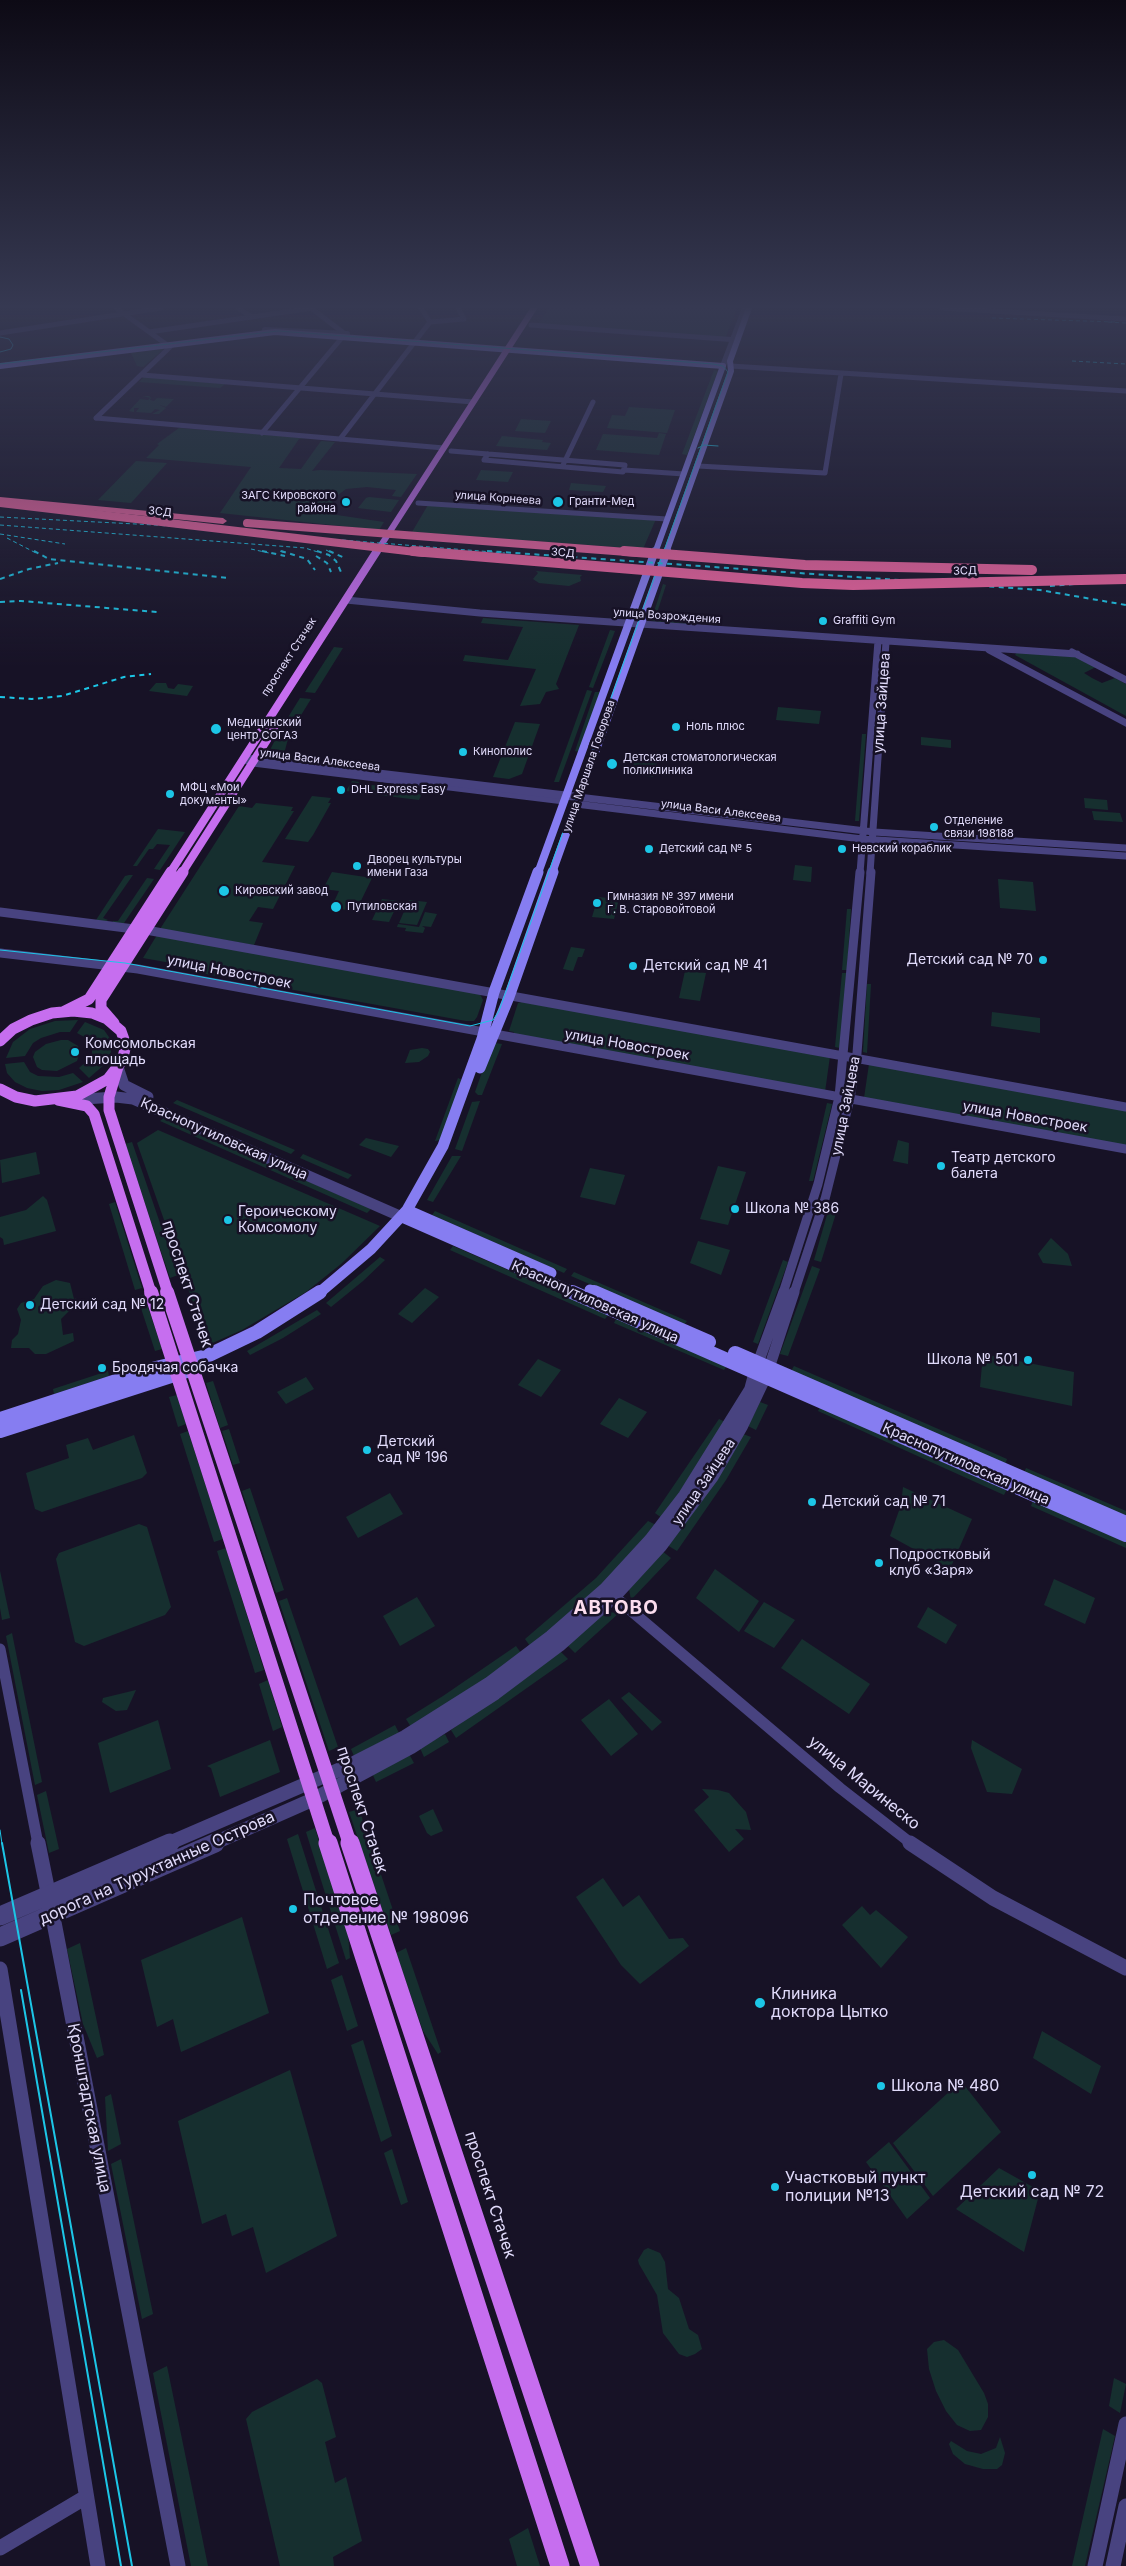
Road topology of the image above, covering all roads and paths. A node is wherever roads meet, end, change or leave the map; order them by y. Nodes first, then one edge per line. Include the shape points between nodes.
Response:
1 (204, 428) edge
2 (266, 428) edge
3 (349, 428) edge
4 (459, 428) edge
5 (462, 428) edge
6 (580, 428) edge
7 (701, 428) edge
8 (711, 428) edge
9 (832, 428) edge
10 (262, 433) junction
11 (340, 440) junction
12 (447, 450) junction
13 (488, 454) junction
14 (564, 460) junction
15 (698, 466) junction
16 (562, 467) junction
17 (624, 469) junction
18 (684, 474) junction
19 (0, 501) edge
20 (418, 503) junction
21 (667, 519) junction
22 (1043, 570) dead end
23 (1070, 570) dead end
24 (1126, 572) edge
25 (1126, 580) edge
26 (350, 601) junction
27 (630, 624) junction
28 (640, 624) junction
29 (882, 640) junction
30 (989, 648) junction
31 (1126, 680) edge
32 (297, 693) dead end
33 (281, 718) dead end
34 (1126, 719) edge
35 (1126, 723) edge
36 (251, 761) junction
37 (565, 799) junction
38 (577, 800) junction
39 (862, 835) junction
40 (873, 836) junction
41 (1126, 848) edge
42 (1126, 856) edge
43 (0, 912) edge
44 (134, 929) junction
45 (146, 930) junction
46 (0, 953) edge
47 (112, 964) junction
48 (123, 966) junction
49 (494, 992) junction
50 (509, 997) junction
51 (63, 1012) junction
52 (114, 1023) junction
53 (488, 1033) junction
54 (0, 1041) edge
55 (844, 1057) junction
56 (856, 1059) junction
57 (118, 1067) junction
58 (0, 1089) edge
59 (109, 1097) junction
60 (839, 1097) junction
61 (850, 1099) junction
62 (58, 1100) junction
63 (1126, 1107) edge
64 (1126, 1150) edge
65 (409, 1215) junction
66 (191, 1365) junction
67 (176, 1369) junction
68 (762, 1370) junction
69 (0, 1419) edge
70 (0, 1432) edge
71 (1126, 1523) edge
72 (1126, 1535) edge
73 (610, 1592) junction
74 (0, 1649) edge
75 (321, 1786) junction
76 (49, 1895) junction
77 (52, 1914) junction
78 (0, 1916) edge
79 (0, 1937) edge
80 (1126, 1968) edge
81 (0, 1969) edge
82 (1126, 2424) edge
83 (86, 2497) junction
84 (1126, 2506) edge
85 (0, 2548) edge
86 (98, 2566) edge
87 (178, 2566) edge
88 (560, 2566) edge
89 (590, 2566) edge
90 (1095, 2566) edge
91 (1113, 2566) edge

1 - 10 street
2 - 10 street
3 - 11 street
4 - 12 main road, проспект Стачек
5 - 12 main road, проспект Стачек
6 - 14 street
7 - 18 main road, улица Маршала Говорова
8 - 15 main road, улица Маршала Говорова
9 - 15 street via 825,473
10 - 11 street
11 - 12 street
12 - 13 street
12 - 20 main road, проспект Стачек
12 - 26 main road, проспект Стачек
13 - 14 street
13 - 16 street via 484,460
14 - 16 street
14 - 17 street
15 - 28 main road, улица Маршала Говорова
16 - 17 street
17 - 18 street
18 - 21 main road, улица Маршала Говорова
19 - 22 highway, ЗСД, bridge via 232,522 806,565
19 - 25 highway, ЗСД, bridge via 444,555 802,583
20 - 21 street, улица Корнеева
20 - 26 main road, проспект Стачек
21 - 27 main road, улица Маршала Говорова
23 - 24 highway
26 - 27 street, улица Возрождения
26 - 32 main road, проспект Стачек
26 - 36 main road, проспект Стачек
27 - 28 street, улица Возрождения
27 - 37 main road, улица Маршала Говорова
28 - 29 street, улица Возрождения
28 - 38 main road, улица Маршала Говорова
29 - 30 street, улица Возрождения
29 - 39 street, улица Зайцева
29 - 40 street, улица Зайцева
30 - 31 street, улица Возрождения via 1076,654
30 - 34 street, улица Возрождения
30 - 35 street, улица Возрождения
33 - 36 main road, проспект Стачек
36 - 37 street, улица Васи Алексеева
36 - 44 main road, проспект Стачек
36 - 45 main road, проспект Стачек
37 - 38 street, улица Васи Алексеева
37 - 49 main road, улица Маршала Говорова
38 - 39 street, улица Васи Алексеева
38 - 50 main road, улица Маршала Говорова
39 - 40 street, улица Васи Алексеева
39 - 55 street, улица Зайцева
40 - 41 street, улица Васи Алексеева
40 - 42 street, улица Васи Алексеева
40 - 56 street, улица Зайцева
43 - 44 street
44 - 47 main road, проспект Стачек
45 - 48 main road, проспект Стачек
45 - 49 street, улица Новостроек
46 - 47 street
47 - 48 street
47 - 51 main road, проспект Стачек via 89,999
48 - 52 main road, проспект Стачек via 100,1004
48 - 53 street, улица Новостроек
49 - 50 street, улица Новостроек
49 - 53 main road, улица Маршала Говорова
50 - 53 main road, улица Маршала Говорова
50 - 55 street, улица Новостроек
51 - 52 main road via 92,1013
51 - 54 main road via 26,1022
52 - 57 main road via 126,1045
53 - 60 street, улица Новостроек
53 - 65 main road, улица Маршала Говорова via 449,1151
55 - 56 street, улица Новостроек
55 - 60 street, улица Зайцева
56 - 61 street, улица Зайцева
56 - 63 street, улица Новостроек
57 - 59 main road, проспект Стачек
57 - 62 main road via 94,1088
57 - 65 street, Краснопутиловская улица via 121,1080 128,1088
58 - 62 main road via 25,1100
59 - 62 street, Краснопутиловская улица
59 - 65 street, Краснопутиловская улица via 133,1099
59 - 66 main road, проспект Стачек via 109,1110
60 - 61 street, улица Новостроек
60 - 68 street, улица Зайцева via 818,1184
61 - 64 street, улица Новостроек
61 - 68 street, улица Зайцева via 825,1199
62 - 67 main road, проспект Стачек via 87,1106 94,1114
65 - 66 main road, улица Маршала Говорова via 312,1298 258,1332
65 - 68 main road, Краснопутиловская улица
66 - 67 main road, улица Маршала Говорова
66 - 75 main road, проспект Стачек
67 - 69 main road
67 - 70 main road
67 - 75 main road, проспект Стачек
68 - 71 main road, Краснопутиловская улица
68 - 72 main road, Краснопутиловская улица
68 - 73 street, улица Зайцева via 741,1426 707,1482 660,1546
73 - 75 street, улица Зайцева via 552,1650 457,1719
73 - 80 street, улица Маринеско via 840,1788 925,1854 993,1898
74 - 76 street, Кронштадтская улица
75 - 76 street, дорога на Турухтанные Острова
75 - 77 street, дорога на Турухтанные Острова
75 - 88 main road, проспект Стачек
75 - 89 main road, проспект Стачек
76 - 77 street, Кронштадтская улица
76 - 78 street, дорога на Турухтанные Острова
77 - 79 street, дорога на Турухтанные Острова
77 - 87 street, Кронштадтская улица
81 - 83 street
82 - 90 street
83 - 85 street
83 - 86 street
84 - 91 street

